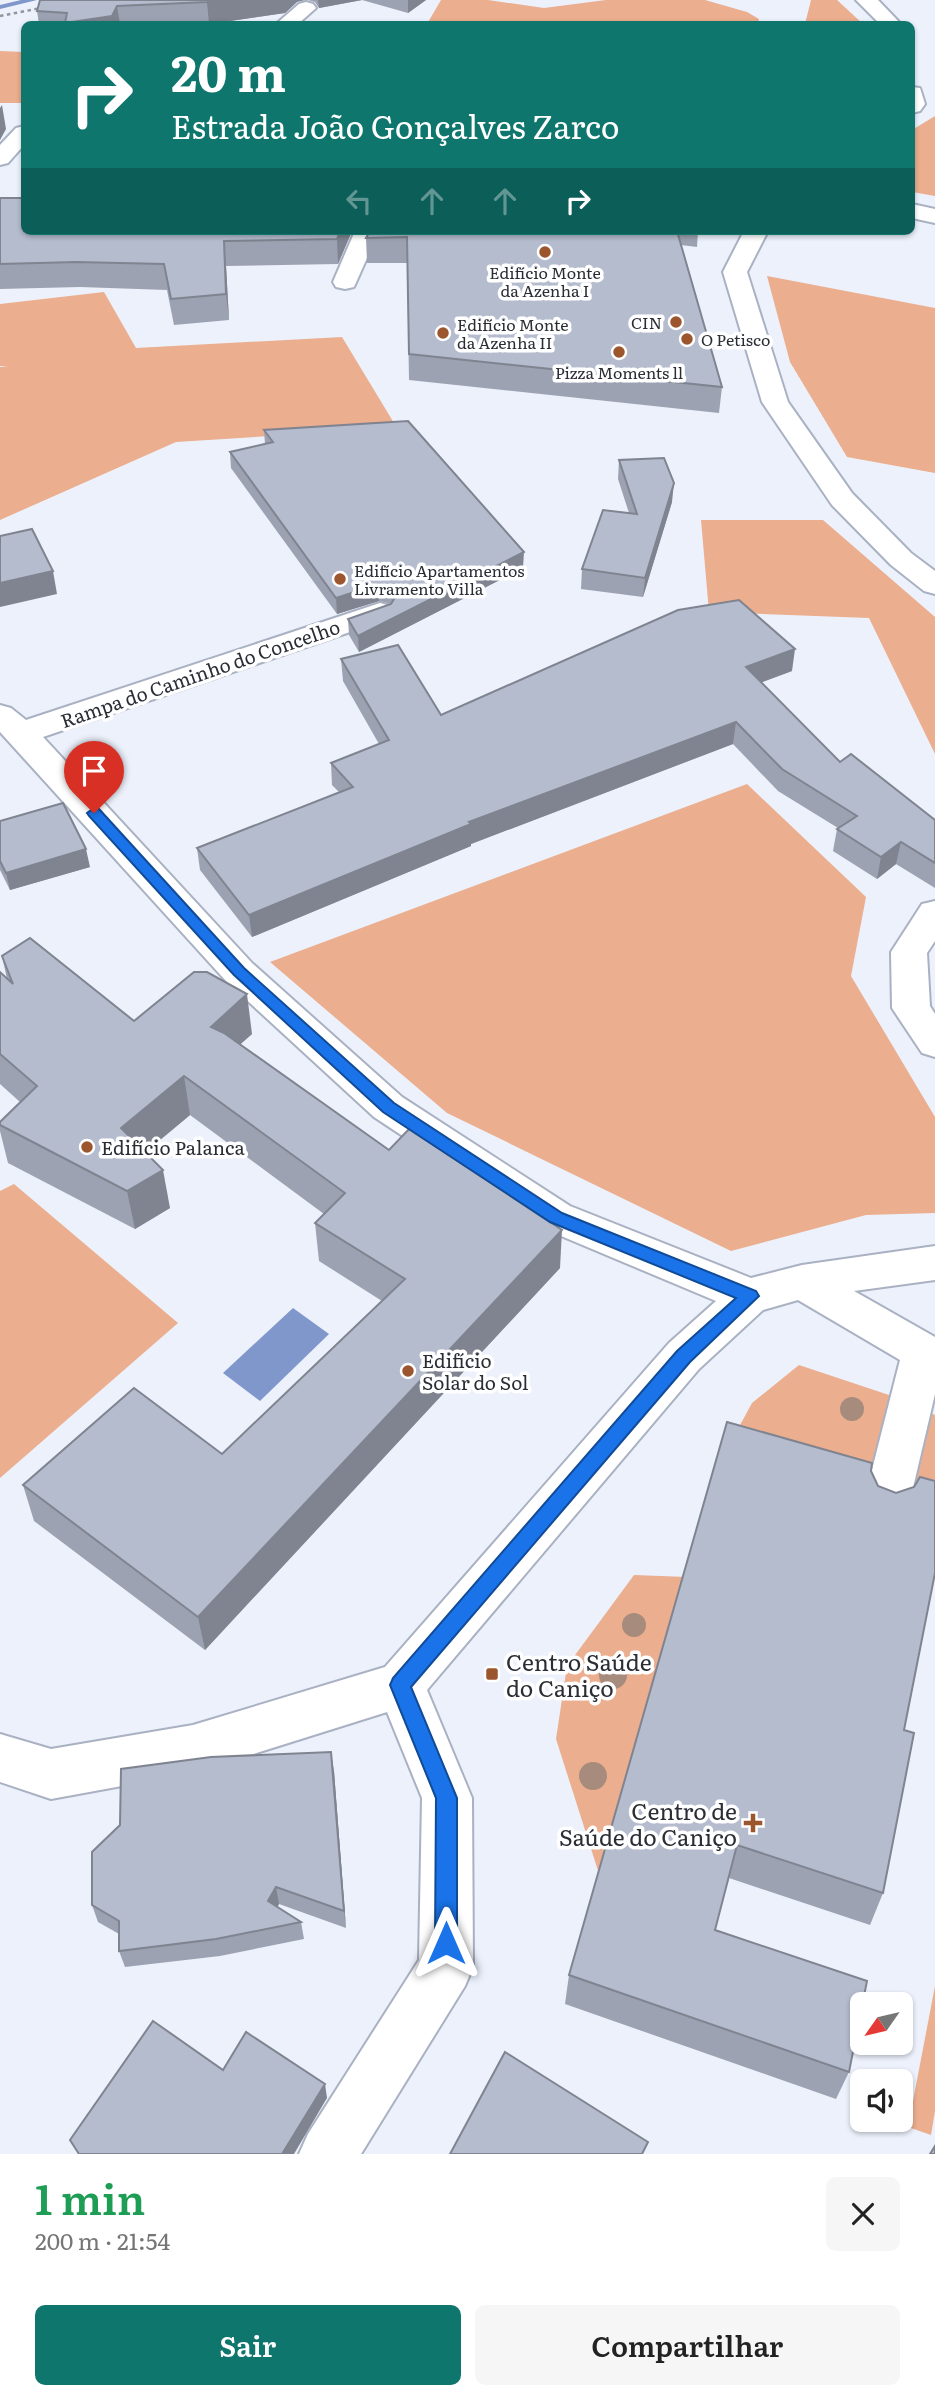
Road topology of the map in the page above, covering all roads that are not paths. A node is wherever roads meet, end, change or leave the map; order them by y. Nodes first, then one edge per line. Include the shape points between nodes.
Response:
1 (866, 0) edge
2 (306, 8) dead end
3 (290, 21) edge
4 (888, 21) edge
5 (21, 139) edge
6 (7, 167) edge
7 (915, 212) edge
8 (935, 216) edge
9 (365, 235) edge
10 (754, 235) edge
11 (345, 282) dead end
12 (935, 585) edge
13 (380, 612) edge
14 (10, 724) edge
15 (935, 913) edge
16 (935, 1043) edge
17 (935, 1263) edge
18 (802, 1282) junction
19 (750, 1296) junction
20 (929, 1356) edge
21 (885, 1509) edge
22 (400, 1685) junction
23 (0, 1758) edge
24 (328, 2154) edge

1 - 4 street
2 - 3 street
5 - 6 street
7 - 8 street
9 - 11 street
10 - 12 street via 735,272 775,402 842,499 901,559
13 - 14 street, Rampa do Caminho do Concelho
14 - 19 street via 239,972 388,1107 556,1217
15 - 16 street via 909,952 911,1008
17 - 18 street
18 - 19 street
18 - 20 street
19 - 22 street via 684,1356
20 - 21 street
22 - 23 street via 193,1749 51,1774
22 - 24 street via 447,1798 446,1967

